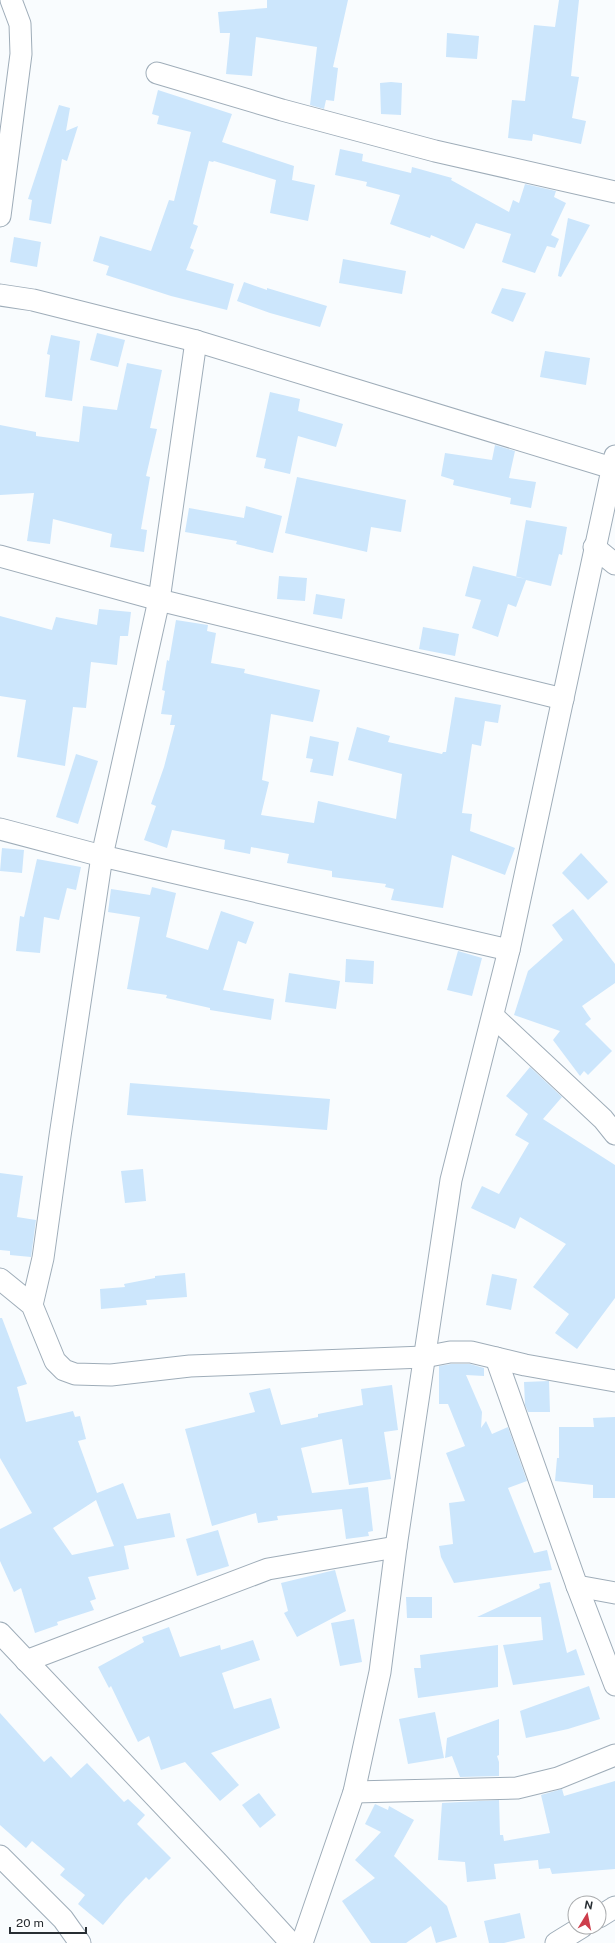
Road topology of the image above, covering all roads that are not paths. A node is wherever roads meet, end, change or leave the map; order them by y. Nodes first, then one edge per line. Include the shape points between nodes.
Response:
1 (11, 0) edge
2 (157, 73) dead end
3 (615, 192) edge
4 (0, 216) edge
5 (0, 295) edge
6 (196, 341) junction
7 (614, 462) edge
8 (594, 547) junction
9 (0, 556) edge
10 (615, 564) edge
11 (159, 600) junction
12 (563, 699) junction
13 (0, 829) edge
14 (102, 856) junction
15 (509, 950) junction
16 (493, 1016) junction
17 (611, 1121) edge
18 (0, 1278) edge
19 (32, 1305) junction
20 (424, 1357) junction
21 (496, 1358) junction
22 (615, 1380) edge
23 (396, 1547) junction
24 (577, 1586) junction
25 (615, 1593) edge
26 (0, 1633) edge
27 (26, 1661) junction
28 (615, 1685) edge
29 (615, 1755) edge
30 (354, 1792) junction
31 (0, 1856) edge
32 (569, 1935) edge
33 (80, 1943) edge
34 (291, 1943) edge
35 (302, 1943) edge
36 (556, 1943) edge

1 - 4 street via 20,24 21,54
2 - 3 street via 434,151
5 - 6 street via 33,300
6 - 7 street
6 - 11 street
7 - 8 street
8 - 10 street
8 - 12 street
9 - 11 street
11 - 12 street
11 - 14 street
12 - 15 street
13 - 14 street
14 - 15 street
14 - 19 street via 43,1258
15 - 16 street
16 - 17 street
16 - 20 street via 451,1180
18 - 19 street
19 - 20 street via 55,1361 64,1370 75,1374 111,1375 190,1366
20 - 21 street via 460,1352
20 - 23 street
21 - 22 street
21 - 24 street
23 - 27 street via 268,1569
23 - 30 street via 380,1672
24 - 25 street
24 - 28 street
26 - 27 street
27 - 34 street
29 - 30 street via 558,1778 517,1788
30 - 35 street
31 - 33 street via 63,1919
32 - 36 street

